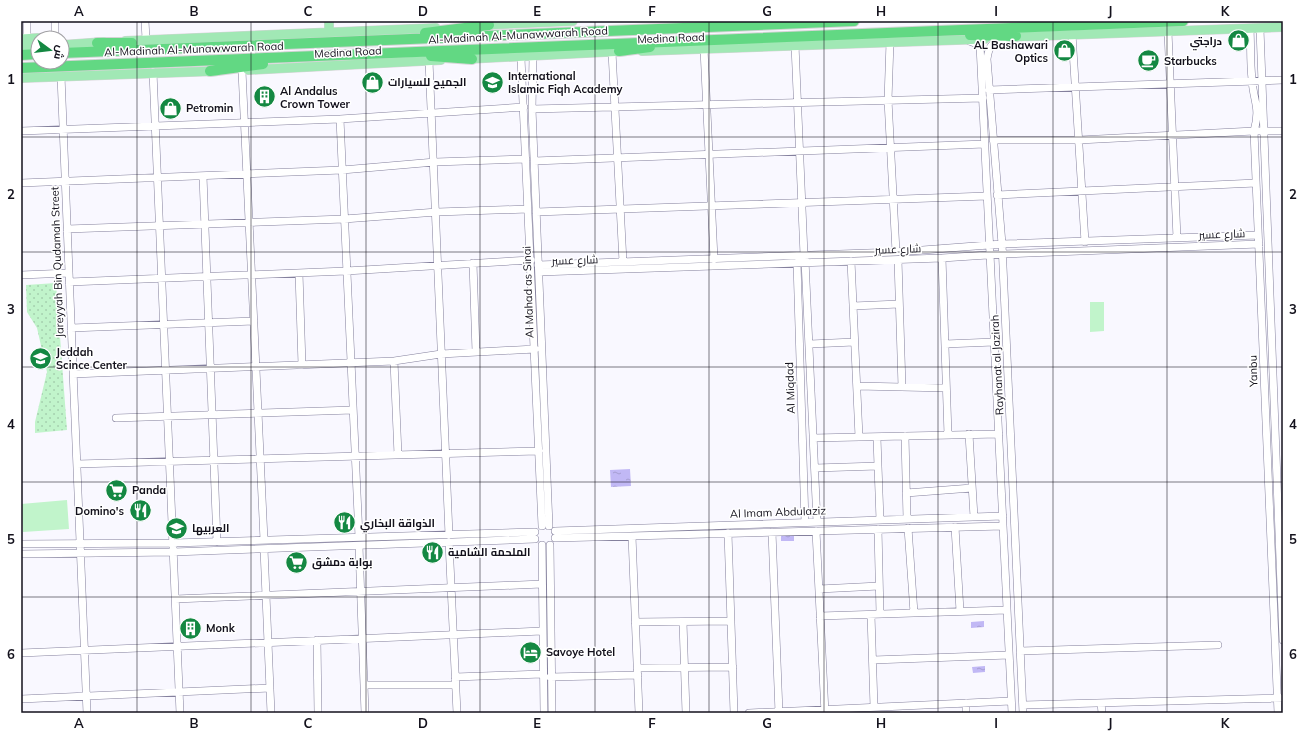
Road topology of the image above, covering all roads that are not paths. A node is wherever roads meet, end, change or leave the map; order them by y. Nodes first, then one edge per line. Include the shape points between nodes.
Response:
1 (28, 21) edge
2 (146, 21) edge
3 (329, 21) edge
4 (573, 21) edge
5 (695, 21) edge
6 (854, 21) edge
7 (1183, 21) edge
8 (520, 22) edge
9 (779, 24) junction
10 (489, 25) junction
11 (1281, 27) edge
12 (1250, 29) junction
13 (1260, 29) junction
14 (329, 32) junction
15 (1168, 32) junction
16 (1072, 34) junction
17 (1016, 36) junction
18 (891, 37) junction
19 (70, 38) edge
20 (24, 39) edge
21 (146, 39) junction
22 (713, 39) junction
23 (115, 41) junction
24 (969, 41) junction
25 (353, 42) junction
26 (97, 43) junction
27 (70, 44) edge
28 (230, 45) junction
29 (795, 45) junction
30 (704, 49) junction
31 (615, 52) junction
32 (70, 53) edge
33 (389, 53) junction
34 (322, 55) junction
35 (533, 56) junction
36 (521, 58) junction
37 (472, 59) junction
38 (430, 61) junction
39 (21, 68) edge
40 (210, 71) junction
41 (242, 71) junction
42 (153, 72) junction
43 (61, 76) junction
44 (21, 78) edge
45 (1261, 80) junction
46 (1283, 80) edge
47 (21, 81) edge
48 (1252, 81) junction
49 (1170, 82) junction
50 (1075, 87) junction
51 (989, 90) junction
52 (983, 98) junction
53 (888, 100) junction
54 (798, 102) junction
55 (706, 105) junction
56 (615, 107) junction
57 (528, 108) junction
58 (432, 112) junction
59 (340, 119) junction
60 (244, 123) junction
61 (155, 126) junction
62 (63, 130) junction
63 (21, 131) edge
64 (1254, 131) junction
65 (1283, 131) edge
66 (1263, 132) junction
67 (1173, 135) junction
68 (993, 140) junction
69 (1079, 140) junction
70 (985, 144) junction
71 (891, 148) junction
72 (800, 151) junction
73 (709, 154) junction
74 (618, 158) junction
75 (526, 159) junction
76 (534, 161) junction
77 (435, 162) junction
78 (342, 170) junction
79 (247, 174) junction
80 (203, 176) junction
81 (157, 177) junction
82 (65, 181) junction
83 (21, 183) edge
84 (1256, 183) junction
85 (1176, 187) junction
86 (1082, 192) junction
87 (997, 195) junction
88 (987, 196) junction
89 (893, 199) junction
90 (802, 202) junction
91 (711, 206) junction
92 (528, 209) junction
93 (620, 209) junction
94 (437, 212) junction
95 (536, 212) junction
96 (344, 219) junction
97 (249, 222) junction
98 (205, 224) junction
99 (160, 226) junction
100 (67, 229) junction
101 (1258, 236) junction
102 (1177, 238) junction
103 (1085, 242) junction
104 (1002, 244) junction
105 (1259, 244) junction
106 (990, 246) junction
107 (896, 252) junction
108 (990, 254) junction
109 (1003, 254) junction
110 (804, 255) junction
111 (942, 258) junction
112 (714, 259) junction
113 (531, 260) junction
114 (898, 260) junction
115 (851, 261) junction
116 (623, 262) junction
117 (473, 263) junction
118 (798, 263) junction
119 (807, 263) junction
120 (438, 265) junction
121 (538, 268) junction
122 (346, 271) junction
123 (69, 273) junction
124 (299, 273) junction
125 (21, 275) edge
126 (252, 275) junction
127 (207, 276) junction
128 (162, 278) junction
129 (69, 282) junction
130 (899, 304) junction
131 (853, 306) junction
132 (254, 321) junction
133 (209, 323) junction
134 (164, 324) junction
135 (71, 328) junction
136 (854, 342) junction
137 (994, 342) junction
138 (810, 344) junction
139 (945, 344) junction
140 (535, 349) junction
141 (476, 352) junction
142 (441, 354) junction
143 (394, 362) junction
144 (351, 363) junction
145 (302, 365) junction
146 (256, 367) junction
147 (211, 368) junction
148 (166, 370) junction
149 (73, 374) junction
150 (856, 386) junction
151 (902, 387) junction
152 (946, 388) junction
153 (353, 410) junction
154 (258, 413) junction
155 (212, 415) junction
156 (168, 416) junction
157 (1274, 416) junction
158 (1283, 416) edge
159 (116, 418) dead end
160 (970, 434) junction
161 (999, 434) junction
162 (948, 435) junction
163 (905, 436) junction
164 (859, 437) junction
165 (814, 438) junction
166 (877, 438) junction
167 (539, 451) junction
168 (446, 453) junction
169 (398, 455) junction
170 (355, 456) junction
171 (260, 458) junction
172 (214, 460) junction
173 (170, 461) junction
174 (77, 464) junction
175 (878, 466) junction
176 (815, 468) junction
177 (1280, 469) edge
178 (972, 488) junction
179 (906, 493) junction
180 (1280, 514) edge
181 (1003, 516) junction
182 (974, 517) junction
183 (907, 519) junction
184 (880, 520) junction
185 (805, 522) junction
186 (817, 522) junction
187 (545, 526) junction
188 (1003, 526) junction
189 (955, 527) junction
190 (908, 528) junction
191 (878, 529) junction
192 (816, 530) junction
193 (772, 532) junction
194 (728, 533) junction
195 (555, 534) junction
196 (449, 535) junction
197 (535, 536) junction
198 (632, 536) junction
199 (359, 537) junction
200 (264, 540) junction
201 (79, 542) junction
202 (218, 542) junction
203 (450, 542) junction
204 (173, 543) junction
205 (21, 544) edge
206 (546, 545) junction
207 (358, 546) junction
208 (264, 549) junction
209 (80, 552) junction
210 (173, 552) junction
211 (21, 554) edge
212 (1281, 556) edge
213 (542, 584) junction
214 (879, 586) junction
215 (451, 588) junction
216 (819, 589) junction
217 (360, 592) junction
218 (266, 595) junction
219 (175, 599) junction
220 (1274, 599) junction
221 (1282, 599) edge
222 (1274, 608) junction
223 (1282, 608) edge
224 (1007, 610) junction
225 (960, 611) junction
226 (914, 613) junction
227 (880, 614) junction
228 (871, 615) junction
229 (820, 616) junction
230 (635, 622) junction
231 (683, 622) junction
232 (731, 622) junction
233 (542, 630) junction
234 (453, 634) junction
235 (362, 638) junction
236 (316, 640) junction
237 (1283, 640) edge
238 (268, 642) junction
239 (1218, 644) dead end
240 (177, 646) junction
241 (85, 650) junction
242 (1020, 651) junction
243 (21, 653) edge
244 (1009, 655) junction
245 (873, 660) junction
246 (732, 667) junction
247 (684, 668) junction
248 (638, 672) junction
249 (542, 674) junction
250 (550, 677) junction
251 (455, 681) junction
252 (364, 685) junction
253 (270, 688) junction
254 (179, 692) junction
255 (87, 696) junction
256 (1280, 698) edge
257 (21, 699) edge
258 (1011, 701) junction
259 (966, 703) junction
260 (1101, 703) junction
261 (1023, 705) junction
262 (874, 707) junction
263 (825, 711) edge
264 (779, 712) edge
265 (87, 713) edge
266 (180, 713) edge
267 (271, 713) edge
268 (318, 713) edge
269 (365, 713) edge
270 (457, 713) edge
271 (544, 713) edge
272 (552, 713) edge
273 (639, 713) edge
274 (686, 713) edge
275 (734, 713) edge
276 (749, 713) edge
277 (966, 713) edge
278 (1012, 713) edge
279 (1023, 713) edge
280 (1102, 713) edge
281 (1278, 713) edge

1 - 20 street
2 - 21 street
3 - 14 main road
4 - 8 main road, Medina Road
5 - 9 highway
6 - 9 highway, Al-Madinah Al-Munawwarah Road
7 - 18 highway, Al-Madinah Al-Munawwarah Road via 1034,26
8 - 10 main road, Medina Road
9 - 25 highway, Al-Madinah Al-Munawwarah Road
10 - 14 main road, Medina Road
10 - 25 highway
11 - 13 main road, Medina Road
12 - 13 main road, Medina Road
12 - 15 main road, Medina Road
12 - 48 street, Yanbu
13 - 45 street, Yanbu
14 - 21 main road, Medina Road
15 - 16 main road, Medina Road
15 - 49 street
16 - 17 main road, Medina Road
16 - 50 street
17 - 18 highway
17 - 24 main road, Medina Road
17 - 51 street, Rayhanat al Jazirah via 990,45 987,59
18 - 22 highway, Al-Madinah Al-Munawwarah Road
18 - 24 main road, Medina Road
18 - 29 main road, Medina Road
18 - 53 street
19 - 23 main road, Medina Road
21 - 23 main road, Medina Road
22 - 31 highway
22 - 33 highway, Al-Madinah Al-Munawwarah Road
23 - 26 main road, Medina Road
24 - 52 street, Rayhanat al Jazirah via 980,45
25 - 28 highway, Al-Madinah Al-Munawwarah Road
26 - 27 main road, Medina Road
26 - 28 highway
28 - 32 highway, Al-Madinah Al-Munawwarah Road
29 - 30 main road, Medina Road
29 - 54 street, Al Miqdad
30 - 31 main road, Medina Road
30 - 55 street
31 - 35 main road, Medina Road
31 - 56 street
33 - 34 highway, Al-Madinah Al-Munawwarah Road
33 - 37 highway
34 - 39 highway, Al-Madinah Al-Munawwarah Road
34 - 40 highway
35 - 36 main road, Medina Road
35 - 57 street, Al Mahad as Sinai
36 - 37 main road, Medina Road
36 - 57 street, Al Mahad as Sinai
37 - 38 main road, Medina Road
38 - 41 main road, Medina Road
38 - 58 street
40 - 41 main road, Medina Road
40 - 42 main road, Medina Road
41 - 60 street
42 - 43 main road, Medina Road
42 - 61 street
43 - 44 main road, Medina Road
43 - 47 main road, Medina Road
43 - 62 street, Jareyyah Bin Qudamah Street
45 - 46 street
45 - 48 street
45 - 66 street, Yanbu
48 - 49 street
48 - 64 street, Yanbu via 1258,105
49 - 50 street
49 - 67 street
50 - 51 street
50 - 69 street
51 - 68 street, Rayhanat al Jazirah
52 - 53 street
52 - 70 street, Rayhanat al Jazirah
53 - 54 street
53 - 71 street
54 - 55 street
54 - 72 street, Al Miqdad
55 - 56 street
55 - 73 street
56 - 57 street
56 - 74 street
57 - 58 street
57 - 75 street, Al Mahad as Sinai
57 - 76 street, Al Mahad as Sinai
58 - 59 street
58 - 77 street
59 - 60 street
59 - 78 street
60 - 61 street
60 - 79 street
61 - 62 street
61 - 81 street
62 - 63 street
62 - 82 street, Jareyyah Bin Qudamah Street
64 - 66 street
64 - 67 street
64 - 84 street, Yanbu
65 - 66 street
66 - 157 street, Yanbu
67 - 69 street
67 - 85 street
68 - 69 street
68 - 87 street, Rayhanat al Jazirah
69 - 86 street
70 - 71 street
70 - 88 street, Rayhanat al Jazirah
71 - 72 street
71 - 89 street
72 - 73 street
72 - 90 street, Al Miqdad
73 - 74 street
73 - 91 street
74 - 76 street
74 - 93 street
75 - 77 street
75 - 92 street, Al Mahad as Sinai
76 - 95 street, Al Mahad as Sinai
77 - 78 street
77 - 94 street
78 - 79 street
78 - 96 street
79 - 80 street
79 - 97 street
80 - 81 street
80 - 98 street
81 - 82 street
81 - 99 street
82 - 83 street
82 - 100 street, Jareyyah Bin Qudamah Street
84 - 85 street
84 - 101 street, Yanbu
85 - 86 street
85 - 102 street
86 - 87 street
86 - 103 street
87 - 104 street, Rayhanat al Jazirah
88 - 89 street
88 - 106 street, Rayhanat al Jazirah
89 - 90 street
89 - 107 street
90 - 91 street
90 - 110 street, Al Miqdad
91 - 93 street
91 - 112 street
92 - 94 street
92 - 113 street, Al Mahad as Sinai
93 - 95 street
93 - 116 street
94 - 96 street
94 - 120 street
95 - 121 street, Al Mahad as Sinai
96 - 97 street
96 - 122 street
97 - 98 street
97 - 126 street
98 - 99 street
98 - 127 street
99 - 100 street
99 - 128 street
100 - 123 street, Jareyyah Bin Qudamah Street
101 - 102 street, شارع عسير
101 - 105 street, Yanbu
102 - 103 street, شارع عسير
103 - 104 street, شارع عسير
104 - 106 street, شارع عسير
104 - 109 street, Rayhanat al Jazirah
105 - 109 street, شارع عسير
105 - 220 street, Yanbu
106 - 107 street, شارع عسير
106 - 108 street, Rayhanat al Jazirah
107 - 110 street, شارع عسير
108 - 109 street, شارع عسير
108 - 111 street, شارع عسير
108 - 137 street, Rayhanat al Jazirah
109 - 242 street, Rayhanat al Jazirah
110 - 112 street, شارع عسير
110 - 118 street
110 - 119 street, Al Miqdad
111 - 114 street, شارع عسير
111 - 139 street
112 - 116 street, شارع عسير
113 - 117 street
113 - 140 street, Al Mahad as Sinai
114 - 115 street, شارع عسير
114 - 130 street
115 - 119 street, شارع عسير
115 - 131 street
116 - 121 street, شارع عسير
117 - 120 street
117 - 141 street
118 - 119 street, شارع عسير
118 - 121 street, شارع عسير
118 - 185 street, Al Miqdad
119 - 138 street, Al Miqdad
120 - 122 street
120 - 142 street
121 - 187 street, Al Mahad as Sinai
122 - 124 street
122 - 144 street
123 - 125 street
123 - 129 street, Jareyyah Bin Qudamah Street
124 - 126 street
124 - 145 street
126 - 127 street
126 - 132 street
127 - 128 street
127 - 133 street
128 - 129 street
128 - 134 street
129 - 135 street, Jareyyah Bin Qudamah Street
130 - 131 street
130 - 151 street
131 - 136 street
132 - 133 street
132 - 146 street
133 - 134 street
133 - 147 street
134 - 135 street
134 - 148 street
135 - 149 street, Jareyyah Bin Qudamah Street
136 - 138 street
136 - 150 street
137 - 139 street
137 - 161 street, Rayhanat al Jazirah
138 - 165 street, Al Miqdad
139 - 152 street
140 - 141 street
140 - 167 street, Al Mahad as Sinai
141 - 142 street
142 - 143 street
142 - 168 street
143 - 144 street
143 - 169 street
144 - 145 street
144 - 153 street
145 - 146 street
146 - 147 street
146 - 154 street
147 - 148 street
147 - 155 street
148 - 149 street
148 - 156 street
149 - 174 street, Jareyyah Bin Qudamah Street
150 - 151 street
150 - 164 street
151 - 152 street
152 - 162 street
153 - 154 street
153 - 170 street
154 - 155 street
154 - 171 street
155 - 156 street
155 - 172 street
156 - 159 street
156 - 173 street
157 - 158 street
157 - 177 street, Yanbu
160 - 161 street
160 - 162 street
160 - 178 street
161 - 181 street, Rayhanat al Jazirah
162 - 163 street
163 - 166 street
163 - 179 street
164 - 165 street
164 - 166 street
165 - 176 street, Al Miqdad
166 - 175 street
167 - 168 street
167 - 187 street, Al Mahad as Sinai
168 - 169 street
168 - 196 street
169 - 170 street
170 - 171 street
170 - 199 street
171 - 172 street
171 - 200 street
172 - 173 street
172 - 202 street
173 - 174 street
173 - 204 street
174 - 201 street, Jareyyah Bin Qudamah Street
175 - 176 street
175 - 184 street
176 - 186 street, Al Miqdad
177 - 180 street, Yanbu
178 - 179 street
178 - 182 street
179 - 183 street
180 - 212 street, Yanbu
181 - 182 street, Al Imam Abdulaziz
181 - 188 street, Rayhanat al Jazirah
182 - 183 street, Al Imam Abdulaziz
183 - 184 street, Al Imam Abdulaziz
184 - 186 street, Al Imam Abdulaziz
185 - 186 street, Al Imam Abdulaziz
185 - 195 street, Al Imam Abdulaziz
187 - 195 street
187 - 197 street via 538,526
188 - 189 street
188 - 224 street, Rayhanat al Jazirah
189 - 190 street
189 - 225 street
190 - 191 street
190 - 226 street
191 - 192 street
191 - 214 street
192 - 193 street
192 - 216 street
193 - 194 street
193 - 264 street
194 - 198 street
194 - 232 street
195 - 198 street
195 - 206 street via 555,541
196 - 197 street
196 - 199 street
197 - 203 street
197 - 206 street via 537,544
198 - 230 street
199 - 200 street
200 - 202 street
201 - 204 street
201 - 205 street
201 - 209 street, Jareyyah Bin Qudamah Street
202 - 204 street
203 - 207 street
203 - 215 street
204 - 210 street
206 - 213 street
206 - 250 street
207 - 208 street
207 - 217 street
208 - 210 street
208 - 218 street
209 - 210 street
209 - 211 street
209 - 241 street, Jareyyah Bin Qudamah Street
210 - 219 street
212 - 221 street, Yanbu
213 - 215 street
213 - 233 street
214 - 216 street
214 - 227 street
215 - 217 street
215 - 234 street
216 - 229 street
217 - 218 street
217 - 235 street
218 - 219 street
218 - 238 street
219 - 240 street
220 - 221 street
220 - 222 street, Yanbu
221 - 223 street, Yanbu
222 - 223 street
222 - 256 street, Yanbu
223 - 237 street, Yanbu
224 - 225 street
224 - 244 street, Rayhanat al Jazirah
225 - 226 street
226 - 227 street
227 - 228 street
228 - 229 street
228 - 245 street
229 - 263 street
230 - 231 street
230 - 248 street
231 - 232 street
231 - 247 street
232 - 246 street
233 - 234 street
233 - 249 street
234 - 235 street
234 - 251 street
235 - 236 street
235 - 252 street
236 - 238 street
236 - 268 street
238 - 240 street
238 - 253 street
239 - 242 street
240 - 241 street
240 - 254 street
241 - 243 street
241 - 255 street, Jareyyah Bin Qudamah Street
242 - 261 street, Rayhanat al Jazirah
244 - 245 street
244 - 258 street, Rayhanat al Jazirah
245 - 262 street
246 - 247 street
246 - 275 street
247 - 248 street
247 - 274 street
248 - 250 street
248 - 273 street
249 - 251 street
249 - 271 street
250 - 272 street
251 - 252 street
251 - 270 street
252 - 269 street
253 - 254 street
253 - 267 street
254 - 255 street
254 - 266 street
255 - 257 street
255 - 265 street, Jareyyah Bin Qudamah Street
256 - 260 street
256 - 281 street, Yanbu
258 - 259 street
258 - 278 street, Rayhanat al Jazirah
259 - 262 street
259 - 277 street
260 - 261 street
260 - 280 street
261 - 279 street, Rayhanat al Jazirah
262 - 263 street
263 - 264 street
264 - 276 street

